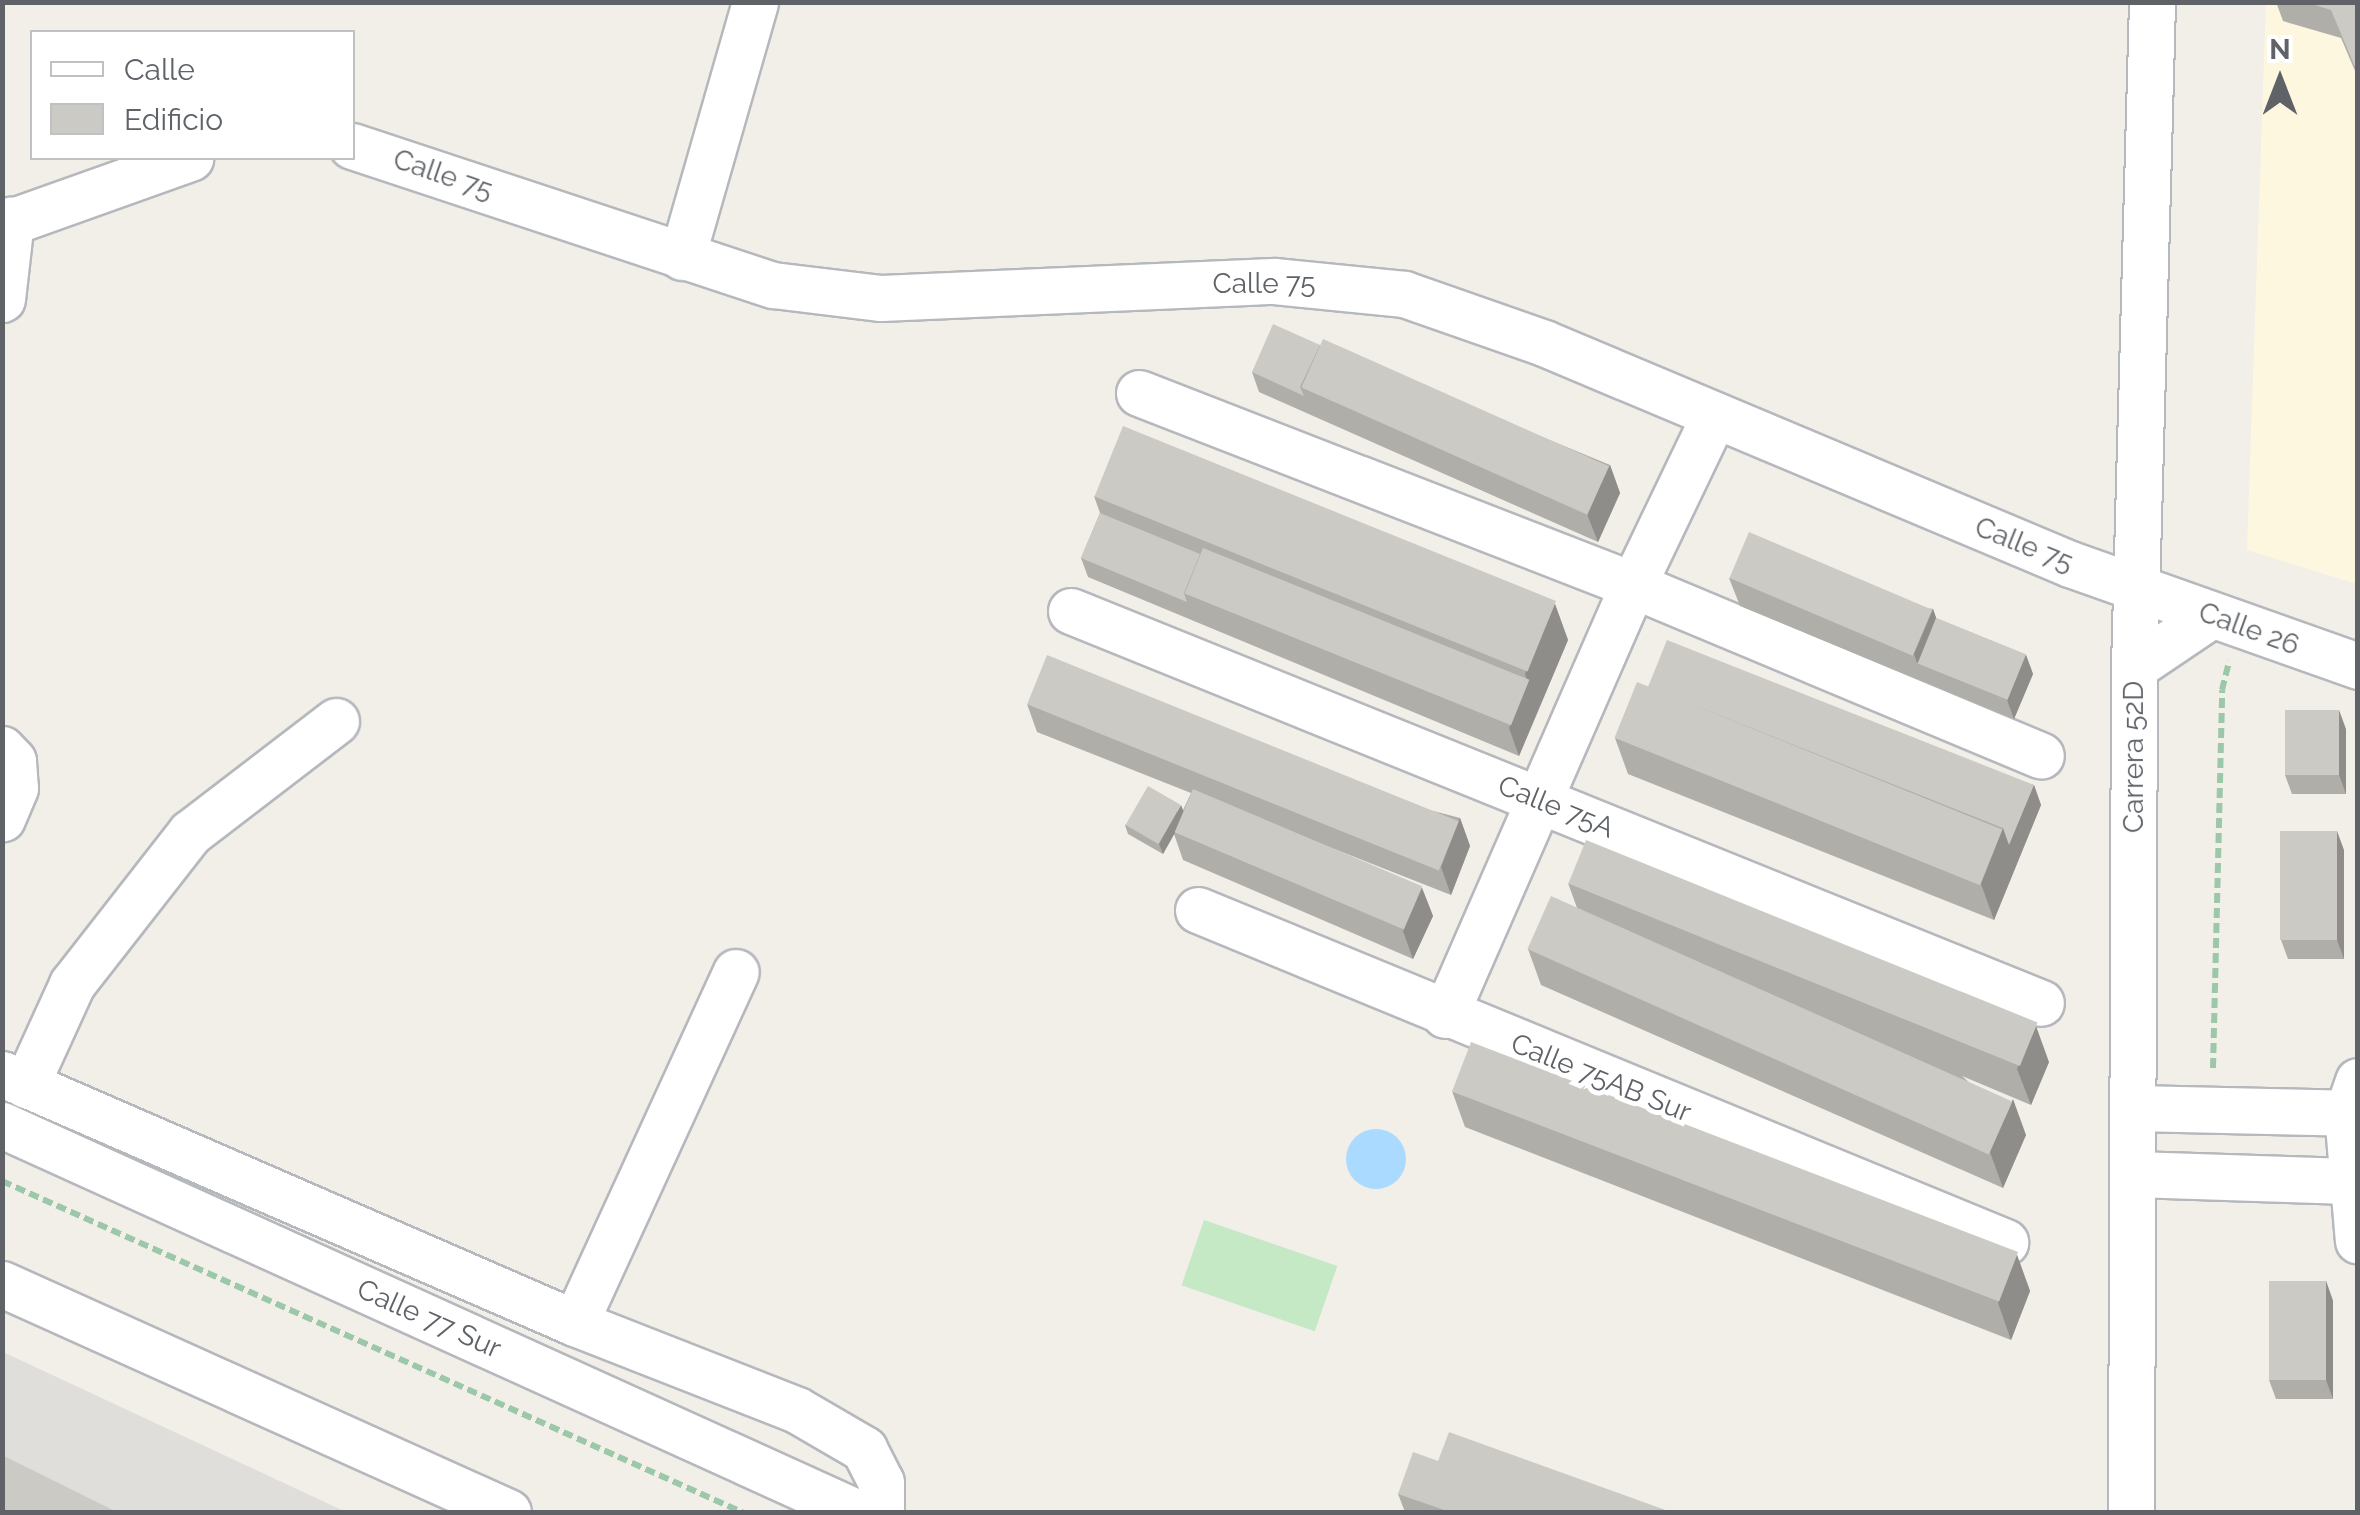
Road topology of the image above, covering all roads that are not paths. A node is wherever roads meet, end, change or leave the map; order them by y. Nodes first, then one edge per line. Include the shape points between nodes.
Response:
1 (756, 2) edge
2 (2152, 2) edge
3 (355, 147) edge
4 (184, 160) edge
5 (7, 222) edge
6 (682, 257) junction
7 (2, 299) edge
8 (1139, 393) dead end
9 (1713, 418) junction
10 (2139, 522) junction
11 (2070, 564) junction
12 (1632, 585) junction
13 (2140, 590) junction
14 (1071, 611) dead end
15 (2224, 621) junction
16 (2358, 666) edge
17 (2134, 668) junction
18 (336, 720) dead end
19 (2, 749) edge
20 (2041, 756) dead end
21 (1538, 799) junction
22 (2, 818) edge
23 (1198, 910) dead end
24 (736, 972) dead end
25 (2040, 1003) dead end
26 (1445, 1015) junction
27 (14, 1080) edge
28 (2352, 1097) edge
29 (2134, 1108) junction
30 (2, 1125) edge
31 (2134, 1174) junction
32 (2348, 1182) junction
33 (2005, 1242) dead end
34 (2358, 1242) edge
35 (2, 1284) edge
36 (575, 1323) junction
37 (508, 1512) edge
38 (856, 1512) edge
39 (881, 1512) edge
40 (2131, 1512) edge

1 - 6 street
2 - 10 street, Carrera 52D
3 - 6 street, Calle 75
4 - 5 street
5 - 7 street
6 - 9 street, Calle 75 via 773,285 881,298 1274,280 1388,292 1544,343
8 - 12 street
9 - 11 street, Calle 75
9 - 12 street
10 - 11 street
10 - 13 street, Carrera 52D
11 - 13 street, Calle 75
12 - 20 street
12 - 21 street
13 - 15 street, Calle 26
13 - 17 street, Carrera 52D
14 - 21 street, Calle 75A
15 - 16 street, Calle 26
15 - 17 street
17 - 29 street, Carrera 52D
18 - 27 street via 190,833 72,984
19 - 22 street via 13,761 15,788
21 - 25 street, Calle 75A
21 - 26 street
23 - 26 street, Calle 75AB Sur
24 - 36 street
26 - 33 street, Calle 75AB Sur
27 - 36 street
28 - 29 street via 2212,1110
28 - 32 street
29 - 31 street, Carrera 52D
30 - 38 street, Calle 77 Sur
31 - 32 street
31 - 40 street, Carrera 52D
32 - 34 street
35 - 37 street
36 - 39 street via 797,1410 864,1449 881,1482

